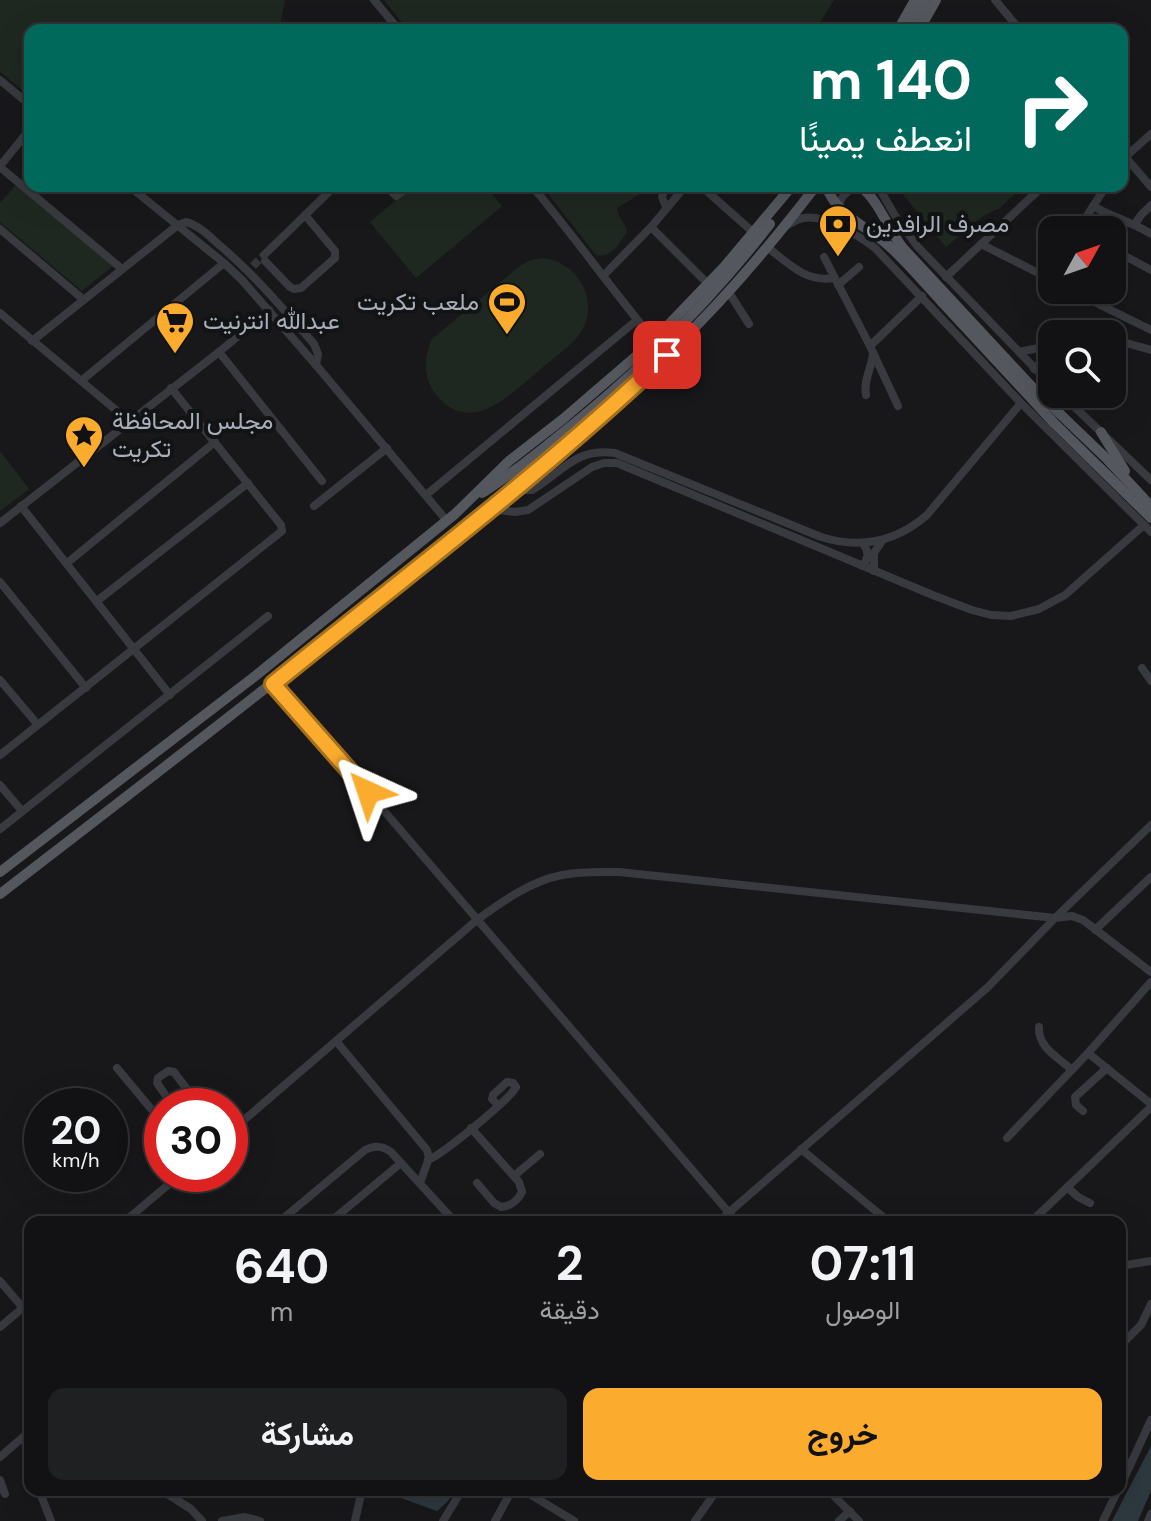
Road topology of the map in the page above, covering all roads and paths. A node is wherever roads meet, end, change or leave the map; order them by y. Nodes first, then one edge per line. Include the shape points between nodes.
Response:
1 (374, 0) edge
2 (915, 0) edge
3 (925, 0) edge
4 (936, 0) edge
5 (995, 0) edge
6 (394, 24) edge
7 (901, 24) edge
8 (911, 24) edge
9 (922, 24) edge
10 (1015, 24) edge
11 (0, 80) edge
12 (24, 100) edge
13 (1151, 134) edge
14 (24, 136) edge
15 (1128, 152) edge
16 (1128, 162) edge
17 (0, 166) edge
18 (24, 186) edge
19 (1151, 187) edge
20 (31, 192) edge
21 (137, 192) edge
22 (329, 192) edge
23 (537, 192) edge
24 (663, 192) edge
25 (680, 192) edge
26 (708, 192) edge
27 (780, 192) edge
28 (787, 192) edge
29 (796, 192) edge
30 (811, 192) edge
31 (829, 192) edge
32 (848, 192) edge
33 (865, 192) edge
34 (879, 192) edge
35 (881, 192) edge
36 (1037, 192) edge
37 (1102, 192) edge
38 (782, 198) junction
39 (888, 204) junction
40 (1151, 205) edge
41 (1093, 206) junction
42 (666, 207) junction
43 (305, 215) junction
44 (1087, 216) edge
45 (1135, 224) junction
46 (178, 225) junction
47 (785, 226) junction
48 (651, 227) junction
49 (0, 229) edge
50 (754, 233) junction
51 (1151, 234) edge
52 (865, 240) junction
53 (981, 244) junction
54 (767, 247) junction
55 (824, 257) dead end
56 (1126, 257) edge
57 (224, 263) junction
58 (859, 267) dead end
59 (122, 269) junction
60 (1151, 270) edge
61 (1038, 271) edge
62 (603, 276) junction
63 (946, 277) junction
64 (836, 282) junction
65 (708, 284) junction
66 (728, 291) junction
67 (922, 296) junction
68 (945, 299) junction
69 (84, 300) junction
70 (1098, 304) edge
71 (269, 310) junction
72 (0, 313) edge
73 (637, 320) junction
74 (749, 324) dead end
75 (1151, 330) edge
76 (654, 340) junction
77 (32, 341) junction
78 (1126, 343) edge
79 (1038, 348) edge
80 (871, 349) junction
81 (1151, 350) edge
82 (219, 352) junction
83 (1019, 352) junction
84 (316, 365) junction
85 (1038, 365) edge
86 (1034, 369) junction
87 (1038, 373) edge
88 (81, 381) junction
89 (171, 388) junction
90 (866, 395) dead end
91 (1021, 403) junction
92 (898, 406) dead end
93 (1076, 408) edge
94 (1041, 409) junction
95 (129, 421) junction
96 (1042, 424) junction
97 (1101, 432) junction
98 (215, 442) junction
99 (387, 448) junction
100 (1151, 480) edge
101 (322, 481) dead end
102 (248, 483) junction
103 (517, 486) junction
104 (1107, 488) junction
105 (426, 495) junction
106 (471, 499) junction
107 (1142, 499) edge
108 (21, 506) junction
109 (314, 506) dead end
110 (490, 509) junction
111 (447, 521) junction
112 (0, 523) edge
113 (1149, 525) edge
114 (882, 541) junction
115 (863, 544) junction
116 (67, 563) junction
117 (862, 566) junction
118 (874, 571) junction
119 (0, 582) edge
120 (97, 601) junction
121 (268, 616) dead end
122 (134, 649) junction
123 (1142, 668) dead end
124 (254, 677) junction
125 (0, 680) edge
126 (1151, 681) edge
127 (269, 687) junction
128 (86, 688) junction
129 (170, 695) junction
130 (38, 725) junction
131 (0, 755) edge
132 (0, 785) edge
133 (368, 792) tunnel mouth
134 (22, 811) junction
135 (385, 812) tunnel mouth
136 (1151, 825) edge
137 (0, 829) edge
138 (0, 872) edge
139 (1151, 877) edge
140 (0, 894) edge
141 (1055, 918) junction
142 (478, 919) junction
143 (1095, 930) junction
144 (1151, 972) edge
145 (1151, 982) edge
146 (1039, 1027) dead end
147 (336, 1041) junction
148 (1088, 1053) junction
149 (117, 1068) dead end
150 (1107, 1068) junction
151 (1072, 1070) junction
152 (160, 1088) edge
153 (186, 1088) edge
154 (144, 1100) edge
155 (498, 1105) dead end
156 (1151, 1106) edge
157 (1083, 1111) dead end
158 (248, 1117) edge
159 (471, 1128) junction
160 (1007, 1138) dead end
161 (801, 1149) junction
162 (540, 1154) dead end
163 (427, 1163) junction
164 (405, 1166) junction
165 (514, 1176) junction
166 (420, 1183) junction
167 (477, 1183) dead end
168 (1067, 1187) junction
169 (160, 1192) edge
170 (1078, 1209) dead end
171 (729, 1213) junction
172 (131, 1216) edge
173 (286, 1216) edge
174 (338, 1216) edge
175 (450, 1216) edge
176 (725, 1216) edge
177 (732, 1216) edge
178 (882, 1216) edge
179 (1037, 1216) edge
180 (1151, 1261) edge
181 (1126, 1265) edge
182 (0, 1281) edge
183 (24, 1303) edge
184 (1151, 1304) edge
185 (24, 1307) edge
186 (0, 1327) edge
187 (1126, 1340) edge
188 (1151, 1420) edge
189 (24, 1436) edge
190 (0, 1457) edge
191 (1126, 1473) edge
192 (0, 1480) edge
193 (5, 1494) dead end
194 (41, 1496) edge
195 (170, 1496) edge
196 (361, 1496) edge
197 (458, 1496) edge
198 (509, 1496) edge
199 (533, 1496) edge
200 (713, 1496) edge
201 (834, 1496) edge
202 (1115, 1496) edge
203 (850, 1511) junction
204 (1151, 1514) edge
205 (51, 1521) edge
206 (202, 1521) edge
207 (222, 1521) edge
208 (260, 1521) edge
209 (355, 1521) edge
210 (443, 1521) edge
211 (495, 1521) edge
212 (574, 1521) edge
213 (695, 1521) edge
214 (839, 1521) edge
215 (859, 1521) edge
216 (1103, 1521) edge
217 (1148, 1521) edge

1 - 6 street
2 - 7 main road
3 - 8 main road
4 - 9 main road
5 - 10 street
11 - 12 street
13 - 15 street
14 - 17 street
16 - 19 street
17 - 18 street
20 - 59 street
21 - 46 street
22 - 43 street
23 - 62 street
24 - 42 street
25 - 42 street
26 - 50 street
27 - 38 street
28 - 38 main road
29 - 106 main road via 681,325 615,389 512,473
30 - 47 main road
31 - 68 main road, bridge via 843,213 888,245
32 - 52 street via 838,210 842,222
33 - 68 main road
34 - 39 street
35 - 39 street
36 - 53 street
37 - 41 street
38 - 50 main road
39 - 63 street
40 - 45 street
41 - 44 street
41 - 45 street
42 - 48 street
43 - 43 street via 264,258 296,290 335,258 335,251
45 - 51 street
46 - 57 street
46 - 59 street
46 - 84 street via 195,225 250,269 314,344
47 - 52 street via 811,218
47 - 54 main road
48 - 62 street
48 - 65 street
49 - 69 street
50 - 65 main road
52 - 67 street
53 - 61 street
53 - 63 street
54 - 64 street via 803,275
54 - 66 main road
55 - 64 street
56 - 60 street
57 - 71 street
57 - 88 street
58 - 64 street
59 - 69 street
62 - 73 street
63 - 83 street
64 - 80 street
65 - 76 main road
66 - 74 street
66 - 103 main road via 647,374
67 - 80 street
67 - 91 street
68 - 94 main road
68 - 107 main road
69 - 77 street
70 - 75 street
71 - 82 street
71 - 84 street
72 - 77 street
73 - 76 street
73 - 105 street
76 - 106 main road
77 - 88 street
78 - 81 street
79 - 83 street
80 - 90 street
80 - 92 street
82 - 89 street
82 - 101 street
83 - 86 street
84 - 99 street
85 - 86 street
86 - 87 street
88 - 95 street
89 - 95 street
89 - 98 street
91 - 96 street
91 - 114 street via 927,515
93 - 97 street
94 - 96 main road
94 - 107 main road
95 - 108 street
96 - 104 street
97 - 100 street
97 - 107 main road
98 - 102 street
98 - 116 street
99 - 105 street
99 - 109 street
102 - 120 street
102 - 122 street via 281,532
103 - 110 main road
103 - 115 street via 532,490 581,455 615,453 821,537
104 - 107 main road
104 - 113 street
105 - 111 street
106 - 111 main road
107 - 113 main road
108 - 112 street
108 - 116 street
110 - 117 street via 528,510 592,467 617,463
110 - 127 main road
111 - 124 main road
113 - 118 street via 1065,595 1020,615 981,613
114 - 115 street
114 - 118 street via 874,553
115 - 117 street via 868,555
116 - 120 street
117 - 118 street
119 - 128 street
120 - 122 street
121 - 129 street
122 - 128 street
122 - 129 street
123 - 126 street
124 - 127 main road
124 - 138 main road
125 - 130 street
127 - 133 street
127 - 140 main road
128 - 130 street
129 - 134 street
130 - 131 street
132 - 134 street
134 - 137 street
135 - 142 street
136 - 141 street
139 - 143 street
141 - 142 street via 584,872 544,880
141 - 143 street via 1078,918
141 - 161 street via 988,987
142 - 147 street
142 - 171 street
143 - 144 street
145 - 148 street
146 - 151 street via 1043,1044
147 - 158 street
147 - 163 street via 427,1150
148 - 150 street
148 - 151 street
149 - 154 street
150 - 156 street
150 - 157 street via 1075,1097
151 - 160 street
152 - 153 street via 158,1078 168,1071
155 - 159 street
156 - 168 street
159 - 163 street
159 - 165 street
161 - 171 street
161 - 178 street
162 - 165 street
163 - 164 street
163 - 166 street
164 - 166 street
164 - 173 street via 384,1148 368,1148
164 - 174 street
165 - 167 street via 521,1194 506,1207 496,1205
166 - 175 street
168 - 170 street via 1086,1201
168 - 179 street
169 - 172 street
171 - 176 street
171 - 177 street
180 - 181 street
182 - 183 street
184 - 187 street
185 - 186 street
188 - 191 street
189 - 190 street
192 - 193 street
194 - 205 street
195 - 206 street
196 - 209 street
197 - 210 street
198 - 211 street
199 - 212 street
200 - 213 street
201 - 203 street
202 - 216 street
203 - 214 street
203 - 215 street
204 - 217 street
207 - 208 street

